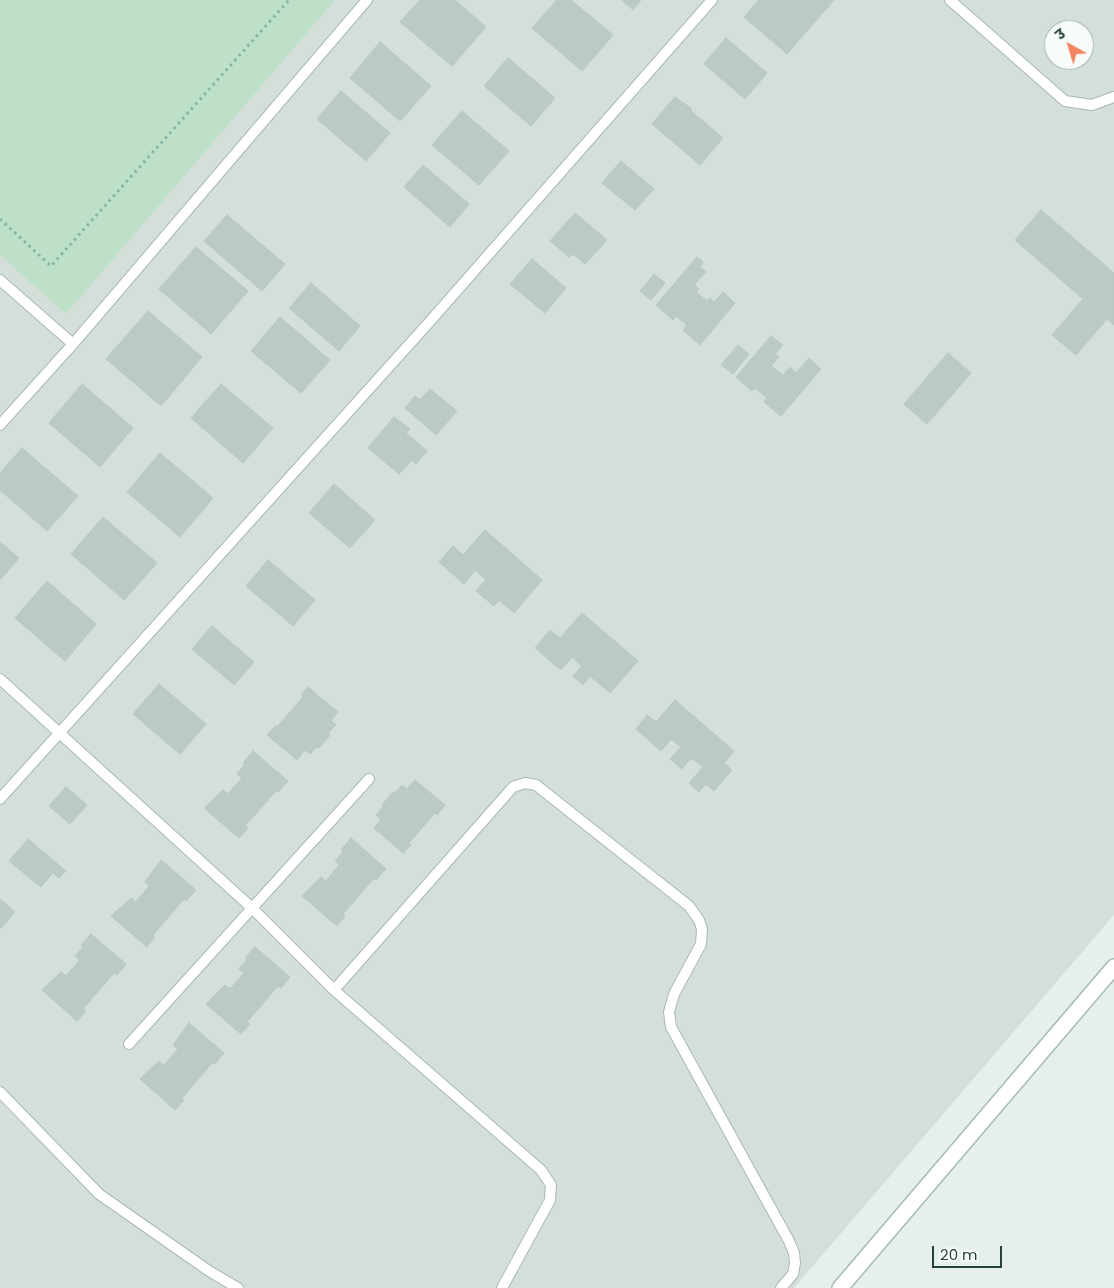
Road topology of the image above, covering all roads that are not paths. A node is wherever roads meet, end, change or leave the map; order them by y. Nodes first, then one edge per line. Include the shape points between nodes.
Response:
1 (367, 0) edge
2 (712, 0) edge
3 (950, 0) edge
4 (1114, 97) edge
5 (0, 280) edge
6 (73, 344) junction
7 (0, 425) edge
8 (0, 679) edge
9 (59, 732) junction
10 (369, 779) dead end
11 (0, 799) edge
12 (252, 908) junction
13 (1114, 967) edge
14 (334, 990) junction
15 (129, 1044) dead end
16 (0, 1092) edge
17 (238, 1288) edge
18 (502, 1288) edge
19 (781, 1288) edge
20 (840, 1288) edge

1 - 6 lane
2 - 9 lane via 432,319
3 - 4 lane via 1065,101 1092,105
5 - 6 lane
6 - 7 lane
8 - 9 lane
9 - 11 lane
9 - 12 lane
10 - 12 lane
12 - 14 lane
12 - 15 lane
13 - 20 street
14 - 18 lane via 541,1170 551,1185 550,1200
14 - 19 lane via 514,786 536,785 689,906 699,920 701,944 674,994 669,1012 671,1027 791,1247 795,1263 793,1274
16 - 17 lane via 99,1194

